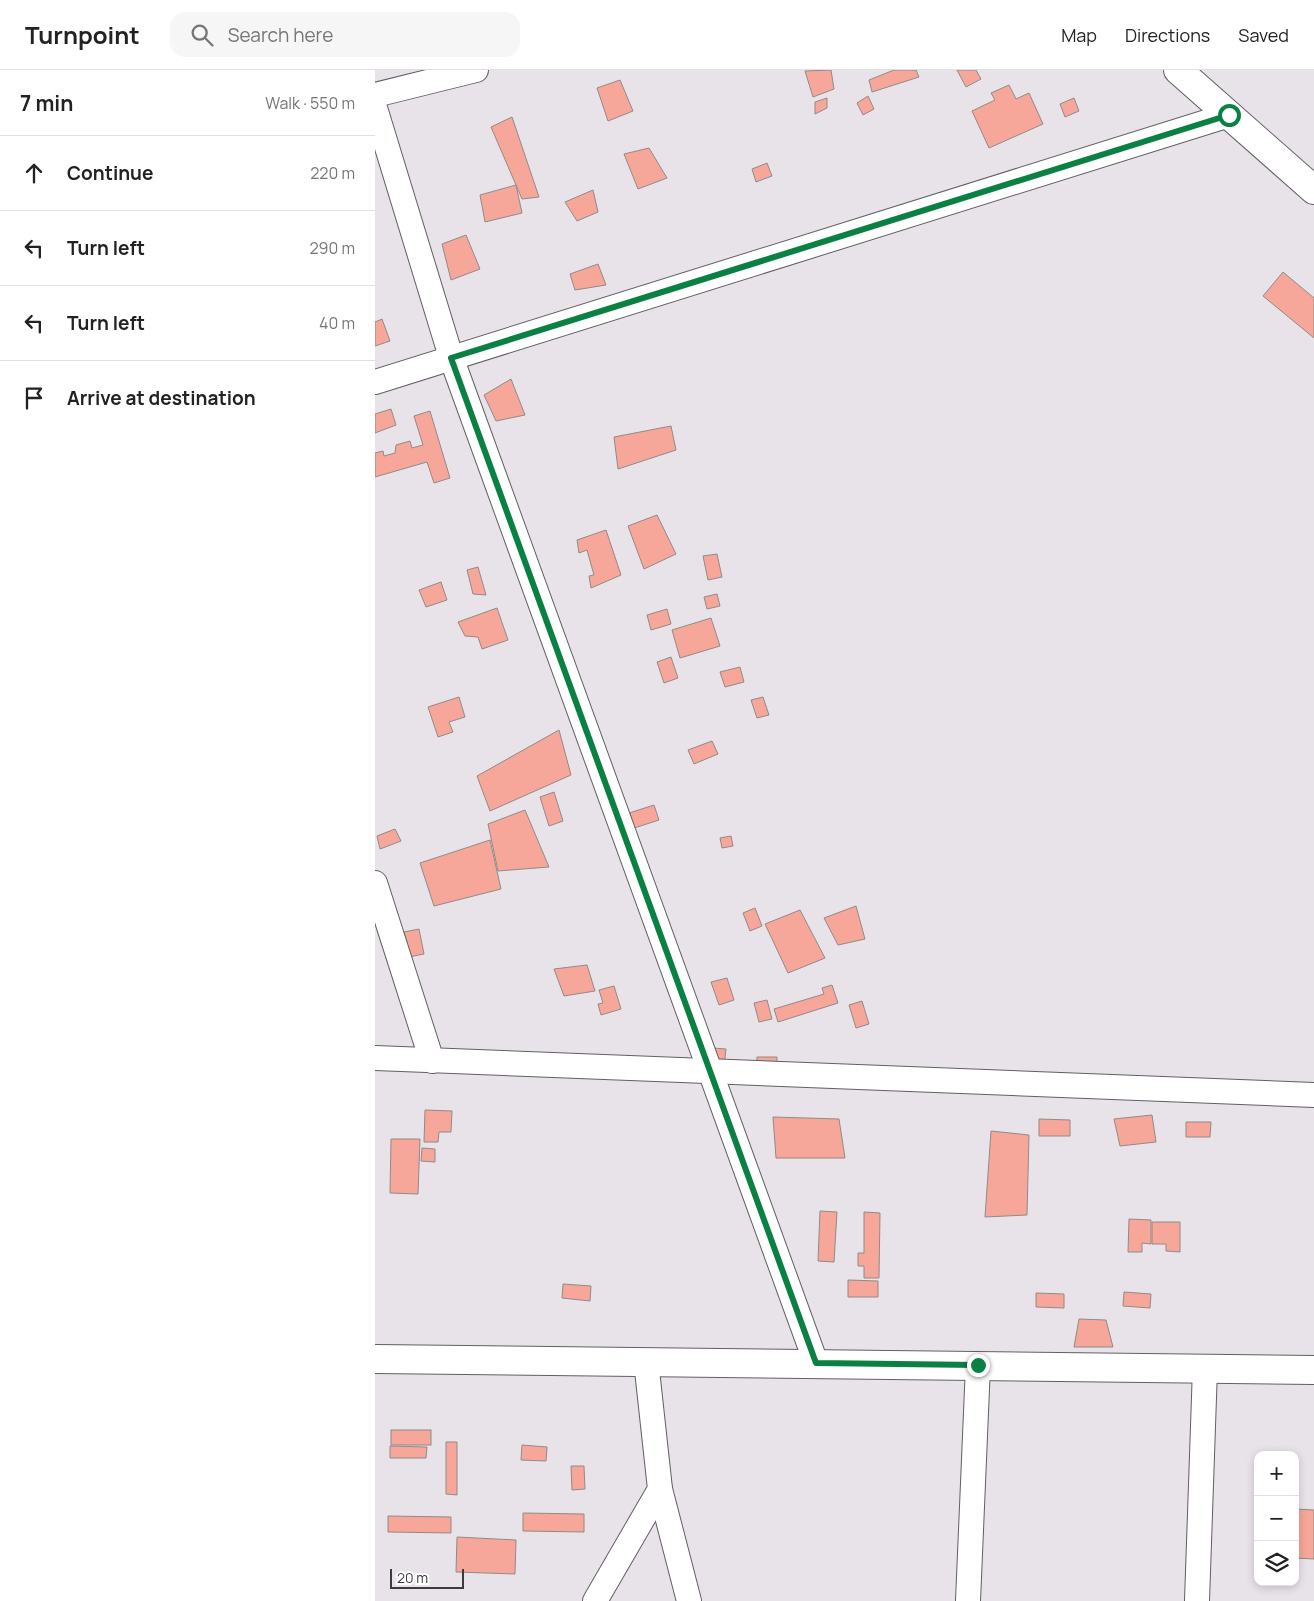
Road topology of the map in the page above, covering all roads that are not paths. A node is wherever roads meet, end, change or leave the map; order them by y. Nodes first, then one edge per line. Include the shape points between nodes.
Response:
1 (476, 70) edge
2 (1178, 70) edge
3 (375, 95) edge
4 (375, 108) edge
5 (1229, 115) junction
6 (1314, 190) edge
7 (451, 358) junction
8 (375, 382) edge
9 (375, 883) edge
10 (375, 1058) edge
11 (432, 1061) junction
12 (711, 1073) junction
13 (1314, 1096) edge
14 (375, 1359) edge
15 (646, 1361) junction
16 (816, 1363) junction
17 (978, 1365) junction
18 (1205, 1368) junction
19 (1314, 1370) edge
20 (660, 1489) junction
21 (595, 1601) edge
22 (689, 1601) edge
23 (968, 1601) edge
24 (1197, 1601) edge

1 - 3 street
2 - 5 main road
4 - 7 street
5 - 6 main road
5 - 7 street
7 - 8 street
7 - 12 street
9 - 11 street
10 - 11 street
11 - 12 street
12 - 13 street
12 - 16 street
14 - 15 main road
15 - 16 main road
15 - 20 street
16 - 17 main road
17 - 18 main road
17 - 23 street
18 - 19 main road
18 - 24 street
20 - 21 street
20 - 22 street

